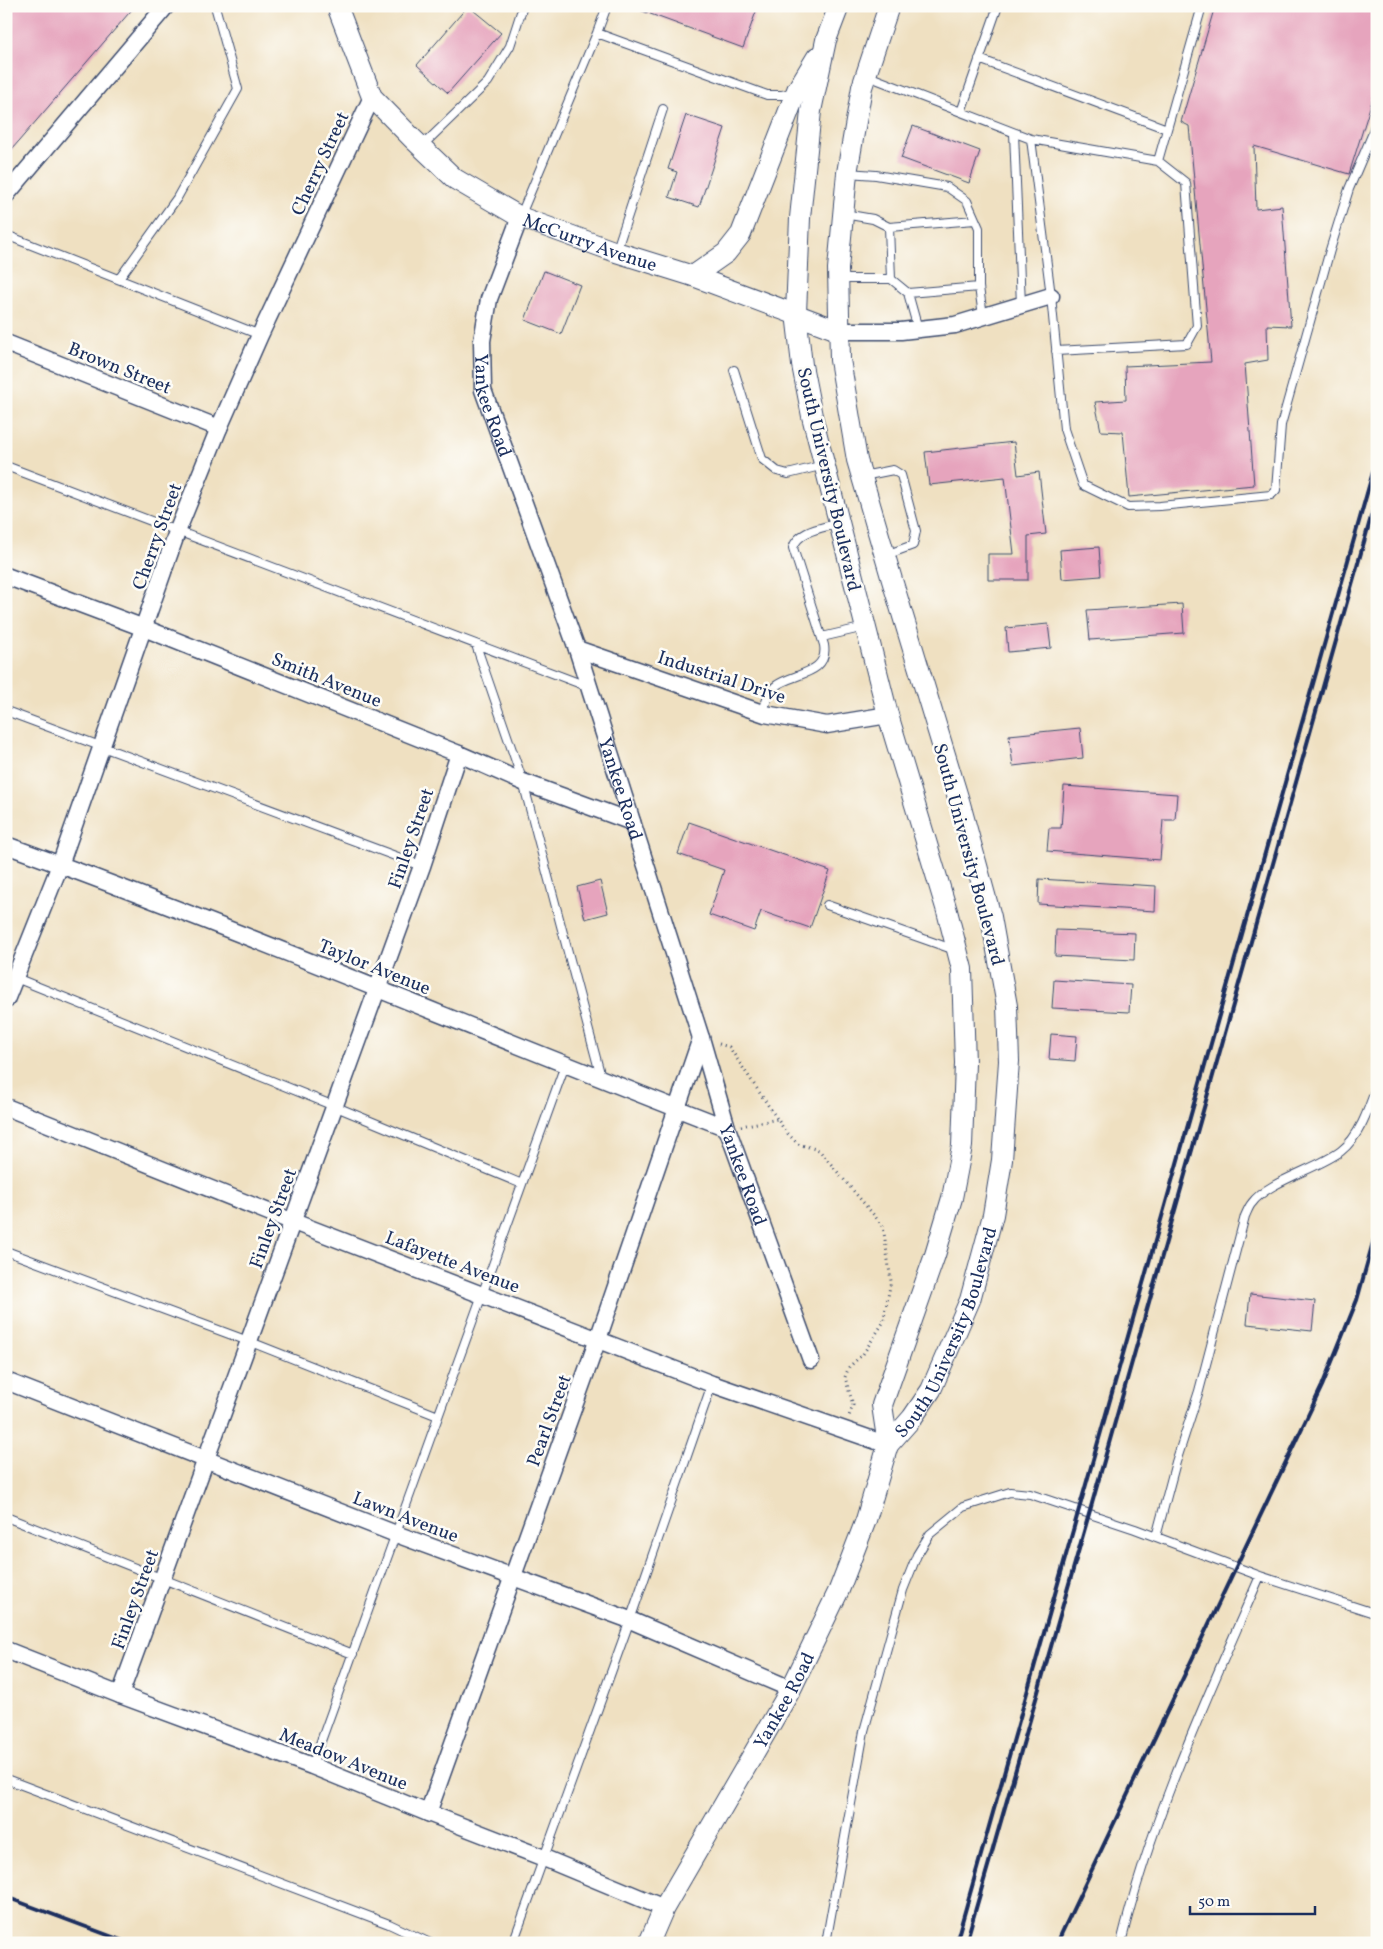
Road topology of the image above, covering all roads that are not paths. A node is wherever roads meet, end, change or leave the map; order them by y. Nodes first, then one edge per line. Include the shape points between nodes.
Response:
1 (166, 6) edge
2 (215, 6) edge
3 (336, 6) edge
4 (523, 6) edge
5 (607, 6) edge
6 (839, 6) edge
7 (889, 6) edge
8 (998, 6) edge
9 (1202, 6) edge
10 (597, 33) junction
11 (826, 40) junction
12 (979, 59) junction
13 (866, 75) junction
14 (798, 90) junction
15 (372, 97) junction
16 (663, 109) dead end
17 (960, 112) junction
18 (1377, 118) edge
19 (1167, 129) junction
20 (1014, 132) junction
21 (1031, 139) junction
22 (421, 146) junction
23 (1158, 161) junction
24 (847, 173) junction
25 (6, 195) edge
26 (842, 214) junction
27 (520, 217) junction
28 (975, 220) junction
29 (889, 227) junction
30 (6, 235) edge
31 (616, 252) junction
32 (693, 276) junction
33 (119, 279) junction
34 (838, 279) junction
35 (891, 279) junction
36 (978, 287) junction
37 (908, 293) junction
38 (1051, 296) junction
39 (1021, 305) junction
40 (796, 313) junction
41 (983, 316) junction
42 (918, 329) junction
43 (840, 331) junction
44 (260, 335) junction
45 (6, 343) edge
46 (1056, 351) junction
47 (734, 370) dead end
48 (219, 428) junction
49 (824, 465) junction
50 (6, 466) edge
51 (862, 476) junction
52 (839, 524) junction
53 (177, 532) junction
54 (884, 555) junction
55 (6, 576) edge
56 (144, 628) junction
57 (865, 628) junction
58 (822, 637) junction
59 (476, 645) junction
60 (577, 649) junction
61 (589, 687) junction
62 (6, 711) edge
63 (762, 713) junction
64 (888, 715) junction
65 (102, 747) junction
66 (459, 754) junction
67 (523, 782) junction
68 (632, 822) junction
69 (6, 845) edge
70 (60, 865) junction
71 (422, 866) junction
72 (827, 905) dead end
73 (958, 951) junction
74 (11, 976) edge
75 (377, 988) junction
76 (6, 1000) edge
77 (701, 1038) junction
78 (565, 1065) junction
79 (602, 1080) junction
80 (1377, 1085) edge
81 (334, 1106) junction
82 (6, 1107) edge
83 (677, 1109) junction
84 (727, 1128) junction
85 (522, 1184) junction
86 (291, 1221) junction
87 (6, 1251) edge
88 (482, 1294) junction
89 (598, 1339) junction
90 (248, 1341) junction
91 (811, 1360) dead end
92 (6, 1381) edge
93 (712, 1384) junction
94 (438, 1416) junction
95 (888, 1445) junction
96 (205, 1460) junction
97 (6, 1517) edge
98 (396, 1534) junction
99 (1156, 1537) junction
100 (1260, 1576) junction
101 (514, 1577) junction
102 (162, 1578) junction
103 (1377, 1614) edge
104 (630, 1620) junction
105 (6, 1650) edge
106 (353, 1654) junction
107 (791, 1689) junction
108 (120, 1695) junction
109 (312, 1766) junction
110 (6, 1779) edge
111 (428, 1813) junction
112 (544, 1858) junction
113 (664, 1908) junction
114 (430, 1943) edge
115 (513, 1943) edge
116 (649, 1943) edge
117 (826, 1943) edge
118 (1121, 1943) edge

1 - 25 street
2 - 33 lane via 238,89 177,198
3 - 15 street
4 - 22 lane via 510,46 488,82
5 - 10 lane
6 - 11 street, South University Boulevard
7 - 13 street, South University Boulevard
8 - 12 lane
9 - 19 lane
10 - 14 lane via 767,95
10 - 27 lane
11 - 14 street
11 - 40 street, South University Boulevard via 811,111 804,168
12 - 17 lane
12 - 19 lane
13 - 17 lane
13 - 24 street, South University Boulevard
14 - 32 street via 741,234 726,253
15 - 22 street, McCurry Avenue
15 - 44 street, Cherry Street
16 - 31 lane
17 - 20 lane
18 - 46 lane via 1349,189 1325,266 1281,425 1276,490 1271,495 1128,507 1084,485 1064,429
19 - 23 lane
20 - 21 lane
20 - 39 lane
21 - 23 lane
21 - 38 lane
22 - 27 street, McCurry Avenue via 455,178
23 - 46 lane via 1186,183 1197,326 1187,344
24 - 26 street, South University Boulevard
24 - 28 lane via 876,174 947,187 967,201
26 - 29 lane via 873,219
26 - 34 street, South University Boulevard
27 - 31 street, McCurry Avenue
27 - 60 street, Yankee Road via 490,299 482,341 483,390
28 - 29 lane
28 - 36 lane via 979,228
29 - 35 lane
30 - 33 lane
31 - 32 street, McCurry Avenue
32 - 40 street, McCurry Avenue
33 - 44 lane
34 - 35 lane
34 - 43 street, South University Boulevard
35 - 37 lane
36 - 37 lane
36 - 41 lane
37 - 42 lane
38 - 39 street
38 - 46 lane
39 - 41 street
40 - 43 street, McCurry Avenue
40 - 49 street, South University Boulevard via 802,365
41 - 42 street via 955,325
42 - 43 street
43 - 51 street, South University Boulevard via 840,360
44 - 48 street, Cherry Street
45 - 48 street, Brown Street
47 - 49 lane via 762,459 788,474
48 - 53 street, Cherry Street
49 - 52 street, South University Boulevard
50 - 53 lane
51 - 54 street, South University Boulevard
51 - 54 lane via 893,470 902,475 916,531 913,545
52 - 57 street, South University Boulevard
52 - 58 lane via 802,535 793,548
53 - 56 street, Cherry Street
53 - 59 lane
54 - 95 street, South University Boulevard via 991,917 1007,1006 1009,1061 995,1206 984,1256 970,1300 931,1390
55 - 56 street, Smith Avenue
56 - 65 street, Cherry Street
56 - 66 street, Smith Avenue
57 - 58 lane
57 - 64 street, South University Boulevard
58 - 63 lane via 824,650 820,663 778,684 771,691
59 - 61 lane
59 - 67 lane
60 - 61 street, Yankee Road
60 - 63 street, Industrial Drive
61 - 68 street, Yankee Road
62 - 65 lane
63 - 64 street, Industrial Drive via 827,725
64 - 73 street, South University Boulevard
65 - 70 street, Cherry Street
65 - 71 lane
66 - 67 street, Smith Avenue
66 - 71 street, Finley Street
67 - 68 street, Smith Avenue
67 - 79 lane
68 - 77 street, Yankee Road
69 - 70 street, Taylor Avenue
70 - 74 street, Cherry Street
70 - 75 street, Taylor Avenue
71 - 75 street, Finley Street
72 - 73 lane
73 - 95 street, South University Boulevard via 962,969 965,1063 962,1146 938,1246 882,1405
74 - 76 street, Cherry Street
74 - 81 lane
75 - 78 street, Taylor Avenue
75 - 81 street, Finley Street
77 - 83 street, Pearl Street
77 - 84 street, Yankee Road
78 - 79 street, Taylor Avenue
78 - 85 lane
79 - 83 street, Taylor Avenue
80 - 99 lane via 1353,1139 1340,1152 1265,1191 1252,1202 1245,1216
81 - 85 lane
81 - 86 street, Finley Street
82 - 86 street, Lafayette Avenue
83 - 84 street, Taylor Avenue
83 - 89 street, Pearl Street
84 - 91 street, Yankee Road
85 - 88 lane
86 - 88 street, Lafayette Avenue
86 - 90 street, Finley Street
87 - 90 lane
88 - 89 street, Lafayette Avenue
88 - 94 lane
89 - 93 street, Lafayette Avenue
89 - 101 street, Pearl Street
90 - 94 lane
90 - 96 street, Finley Street
92 - 96 street, Lawn Avenue
93 - 95 street, Lafayette Avenue
93 - 104 lane
94 - 98 lane
95 - 107 street, Yankee Road via 866,1520 839,1590
96 - 98 street, Lawn Avenue
96 - 102 street, Finley Street
97 - 102 lane
98 - 101 street, Lawn Avenue
98 - 106 lane
99 - 100 lane
99 - 117 lane via 1030,1494 1010,1492 963,1506 930,1534 917,1555 903,1590 866,1721
100 - 103 lane
100 - 118 lane via 1176,1770 1132,1895
101 - 104 street, Lawn Avenue
101 - 111 street, Pearl Street
102 - 106 lane
102 - 108 street, Finley Street
104 - 107 street, Lawn Avenue
104 - 112 lane
105 - 108 street, Meadow Avenue
106 - 109 lane
107 - 113 street, Yankee Road
108 - 109 street, Meadow Avenue
109 - 111 street, Meadow Avenue
110 - 114 lane via 389,1924
111 - 112 street, Meadow Avenue
112 - 113 street, Meadow Avenue
112 - 115 lane
113 - 116 street, Yankee Road

